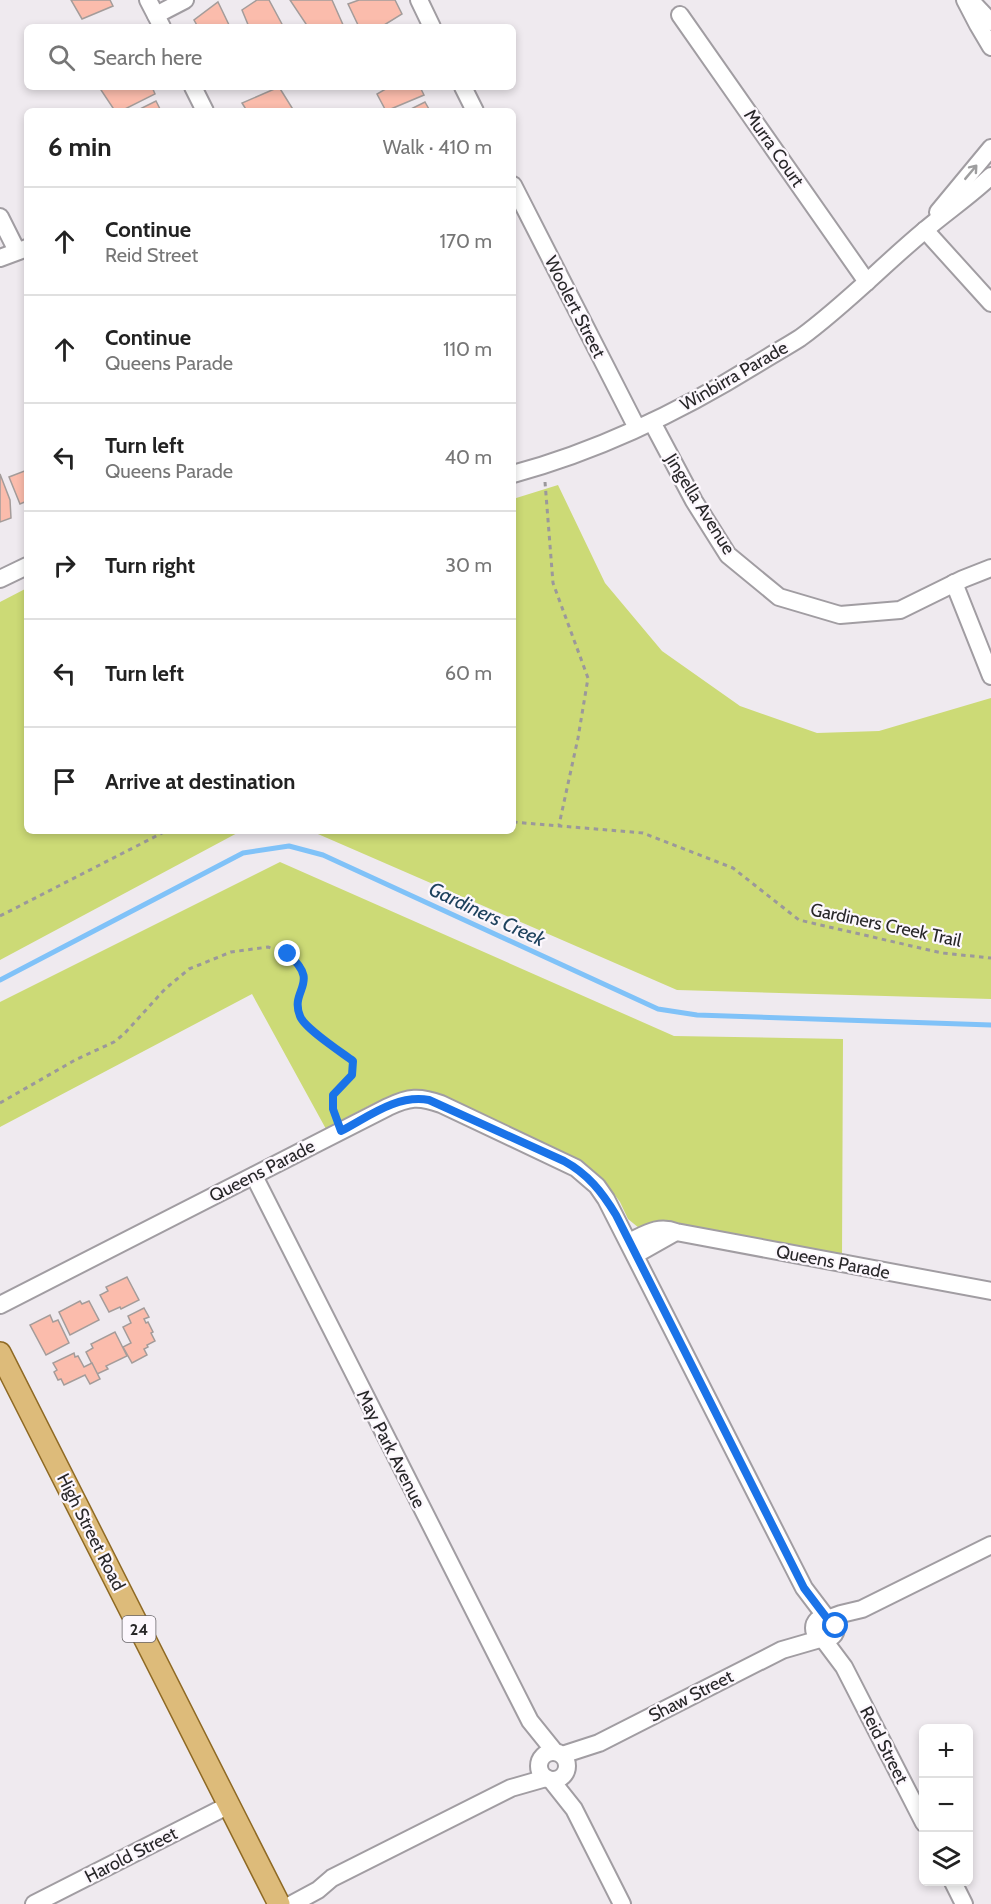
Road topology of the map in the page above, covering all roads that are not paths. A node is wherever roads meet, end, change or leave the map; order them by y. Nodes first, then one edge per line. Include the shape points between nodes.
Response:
1 (184, 0) edge
2 (418, 0) edge
3 (965, 0) edge
4 (970, 0) edge
5 (155, 14) edge
6 (680, 15) dead end
7 (991, 22) edge
8 (430, 24) edge
9 (991, 47) edge
10 (194, 90) edge
11 (464, 90) edge
12 (204, 108) edge
13 (474, 108) edge
14 (991, 148) edge
15 (991, 176) edge
16 (516, 190) edge
17 (0, 217) edge
18 (925, 230) junction
19 (22, 250) edge
20 (0, 258) edge
21 (867, 282) junction
22 (991, 303) edge
23 (644, 425) junction
24 (516, 473) edge
25 (24, 567) edge
26 (991, 568) edge
27 (0, 579) edge
28 (954, 583) junction
29 (991, 676) edge
30 (254, 1176) junction
31 (632, 1248) junction
32 (991, 1292) edge
33 (0, 1305) edge
34 (0, 1353) edge
35 (991, 1545) edge
36 (825, 1628) junction
37 (553, 1766) junction
38 (229, 1805) junction
39 (919, 1813) edge
40 (955, 1886) edge
41 (283, 1903) edge
42 (34, 1904) edge
43 (622, 1904) edge
44 (964, 1904) edge

1 - 5 street
2 - 8 street
3 - 9 street
4 - 7 street
6 - 21 street, Murra Court
10 - 12 street
11 - 13 street
18 -> 14 street, Winbirra Parade
15 - 18 street, Winbirra Parade
16 - 23 street, Woolert Street
17 - 19 street
18 - 21 street, Winbirra Parade
18 - 22 street
19 - 20 street
21 - 23 street, Winbirra Parade via 800,338 726,384
23 - 24 street, Winbirra Parade
23 - 28 street, Jingella Avenue via 728,555 778,597 840,615 900,610
25 - 27 street
26 - 28 street, Jingella Avenue
28 - 29 street
30 - 31 street, Queens Parade via 388,1107 418,1098 441,1104 576,1168 597,1186
30 - 33 street, Queens Parade
30 - 37 street, May Park Avenue
31 - 32 street, Queens Parade via 658,1229 667,1228
31 - 36 street, Reid Street
34 - 38 main road, High Street Road / 24
35 - 36 street, Shaw Street via 862,1609 846,1624
36 - 37 street, Shaw Street
36 - 39 street, Reid Street
37 - 41 street, Shaw Street via 332,1878 314,1882
37 - 43 street, May Park Avenue
38 - 41 main road, High Street Road / 24
38 - 42 street, Harold Street
40 - 44 street

